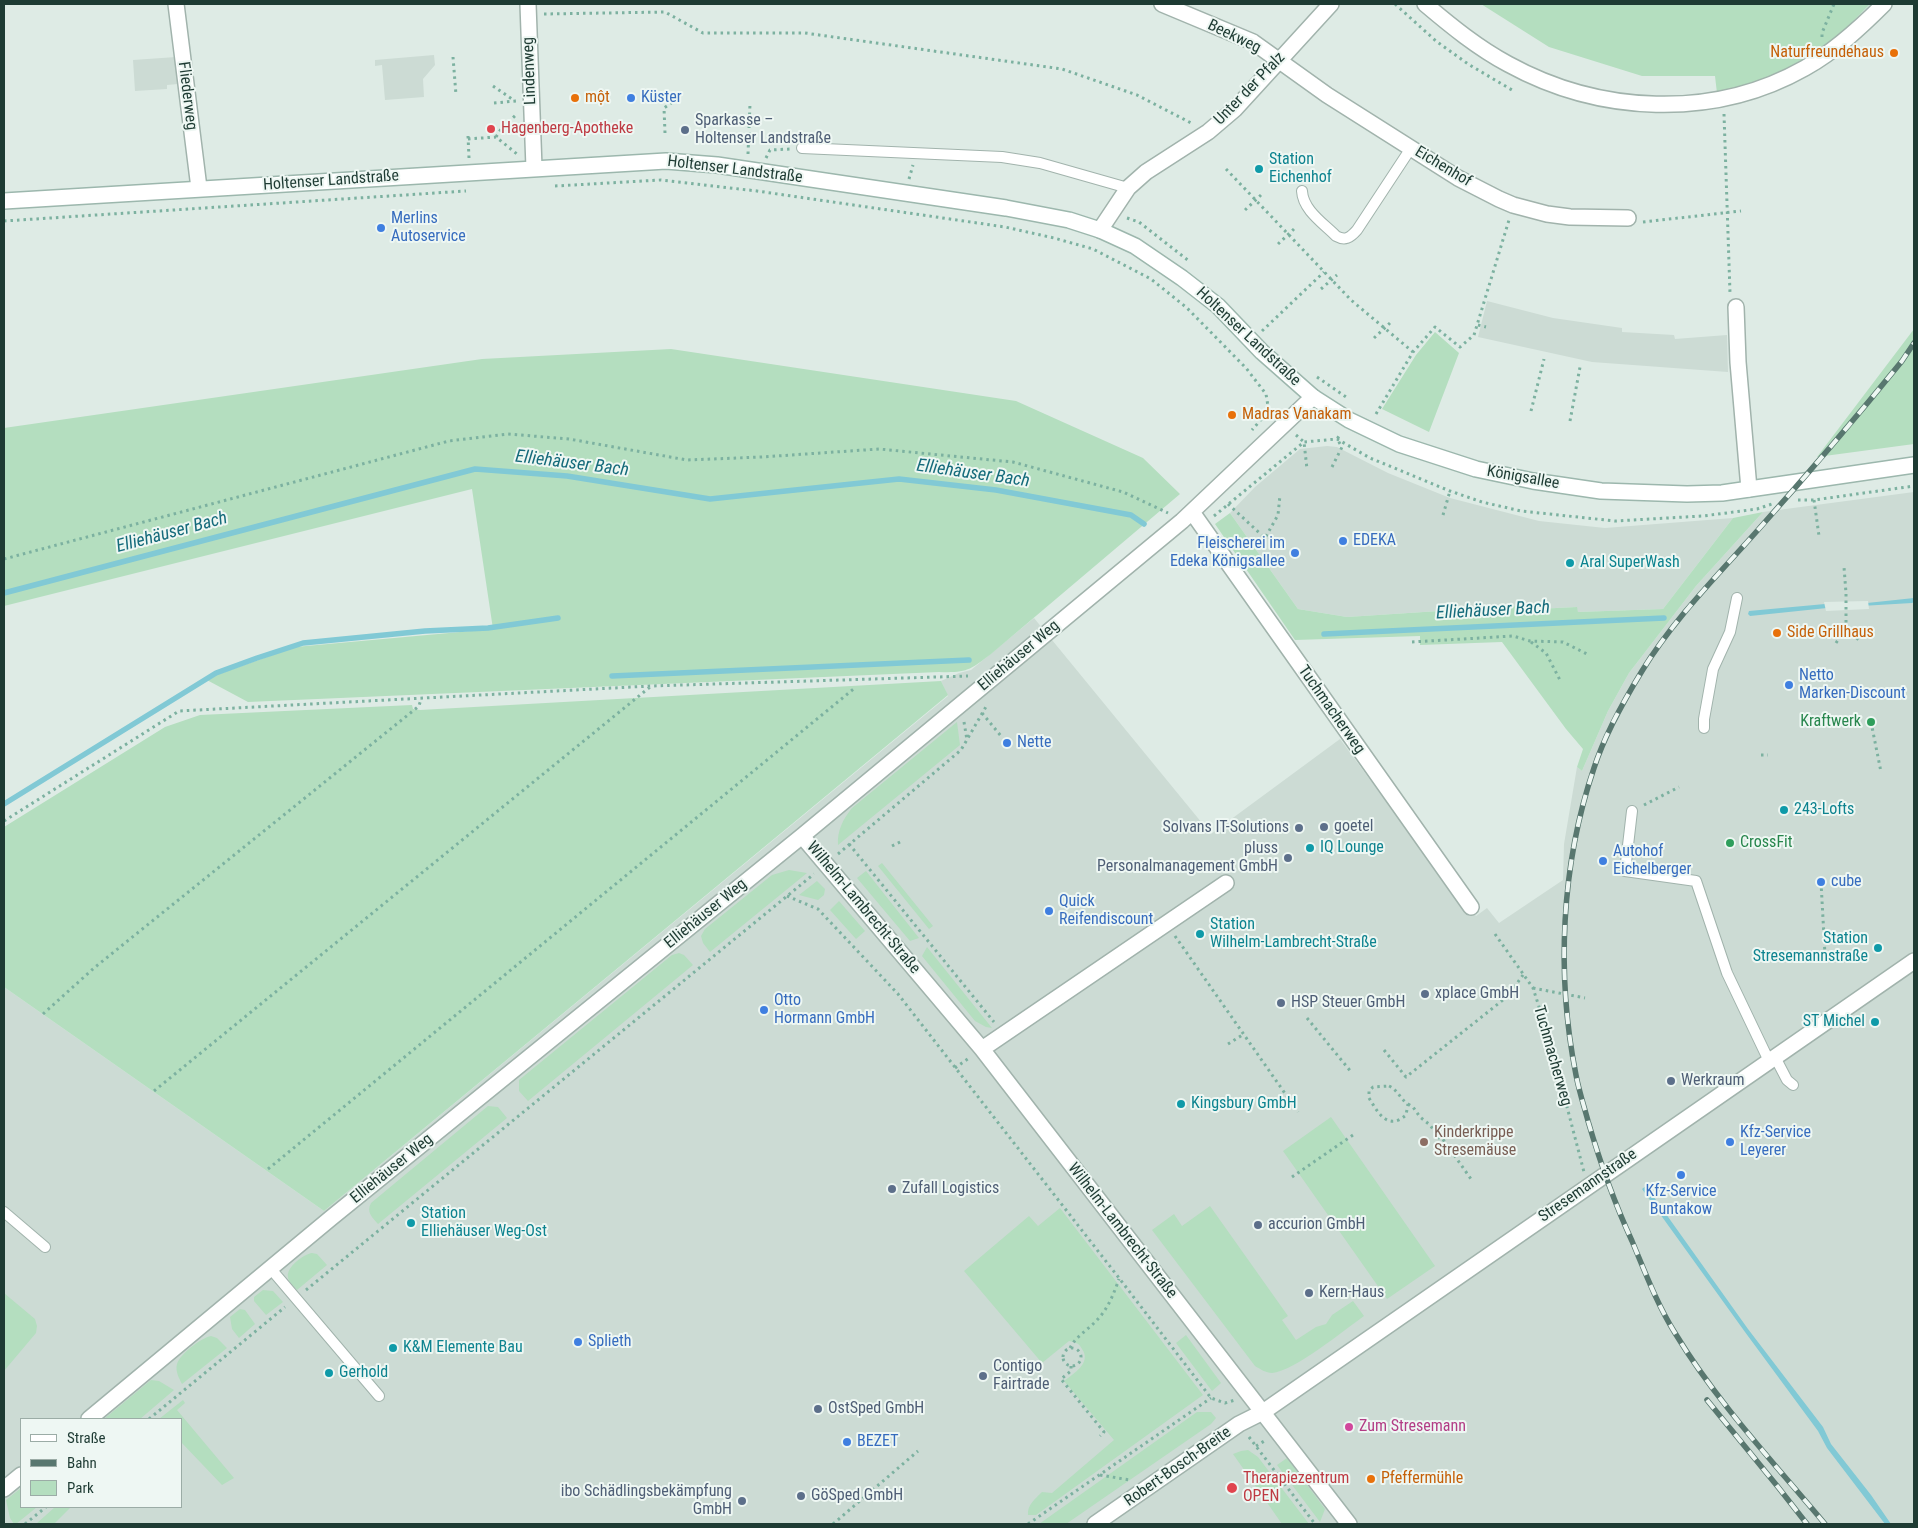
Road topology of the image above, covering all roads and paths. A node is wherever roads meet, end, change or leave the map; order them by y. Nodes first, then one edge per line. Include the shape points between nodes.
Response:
1 (176, 4) edge
2 (1162, 4) edge
3 (1331, 4) edge
4 (1395, 4) edge
5 (1426, 4) edge
6 (1834, 4) edge
7 (1884, 4) edge
8 (528, 9) edge
9 (1822, 34) dead end
10 (454, 57) dead end
11 (1278, 60) junction
12 (493, 86) dead end
13 (1512, 90) dead end
14 (456, 95) dead end
15 (680, 97) dead end
16 (1724, 98) junction
17 (531, 100) junction
18 (516, 101) junction
19 (494, 103) dead end
20 (750, 104) dead end
21 (1208, 132) junction
22 (665, 133) dead end
23 (496, 137) junction
24 (802, 148) joint
25 (1411, 148) junction
26 (517, 154) dead end
27 (748, 156) dead end
28 (470, 158) dead end
29 (912, 166) dead end
30 (534, 168) junction
31 (1226, 169) dead end
32 (760, 172) junction
33 (910, 173) dead end
34 (546, 186) dead end
35 (199, 188) junction
36 (1128, 188) junction
37 (471, 191) dead end
38 (1302, 191) dead end
39 (1261, 195) dead end
40 (1256, 200) junction
41 (4, 201) edge
42 (1513, 206) junction
43 (1245, 210) dead end
44 (1741, 211) dead end
45 (1726, 213) junction
46 (1628, 218) joint
47 (4, 221) edge
48 (1294, 229) dead end
49 (1100, 230) junction
50 (1288, 234) junction
51 (1278, 244) dead end
52 (1324, 272) junction
53 (1337, 275) dead end
54 (1331, 280) junction
55 (1321, 290) dead end
56 (1736, 306) joint
57 (1390, 322) dead end
58 (1478, 325) junction
59 (1486, 327) dead end
60 (1384, 328) junction
61 (1262, 331) dead end
62 (1374, 338) dead end
63 (1413, 352) junction
64 (1544, 359) dead end
65 (1580, 367) dead end
66 (1313, 397) junction
67 (1268, 406) dead end
68 (1370, 411) dead end
69 (1531, 411) dead end
70 (1376, 414) junction
71 (1385, 418) dead end
72 (1570, 421) dead end
73 (1337, 439) dead end
74 (1304, 442) dead end
75 (1914, 465) edge
76 (1332, 467) dead end
77 (1307, 469) dead end
78 (1914, 486) edge
79 (1749, 488) junction
80 (1450, 491) dead end
81 (1280, 496) dead end
82 (1794, 500) dead end
83 (1814, 500) junction
84 (1228, 504) dead end
85 (1192, 512) junction
86 (1168, 513) dead end
87 (1443, 515) dead end
88 (1819, 536) dead end
89 (4, 559) edge
90 (1844, 567) dead end
91 (1736, 598) dead end
92 (1846, 628) junction
93 (1819, 629) dead end
94 (1412, 642) dead end
95 (1530, 642) junction
96 (1860, 642) dead end
97 (1836, 643) dead end
98 (1588, 655) dead end
99 (974, 676) dead end
100 (1561, 682) dead end
101 (651, 686) junction
102 (856, 687) dead end
103 (421, 699) junction
104 (982, 713) dead end
105 (1871, 722) dead end
106 (1704, 728) dead end
107 (1001, 736) dead end
108 (967, 741) dead end
109 (1761, 755) dead end
110 (1768, 755) dead end
111 (1881, 772) dead end
112 (1679, 787) dead end
113 (1632, 811) joint
114 (4, 821) edge
115 (802, 836) junction
116 (902, 841) dead end
117 (849, 844) junction
118 (892, 846) dead end
119 (826, 864) junction
120 (1821, 882) dead end
121 (1226, 883) dead end
122 (787, 896) junction
123 (1471, 907) dead end
124 (1167, 924) junction
125 (1495, 934) dead end
126 (1825, 955) dead end
127 (1914, 961) edge
128 (1524, 975) junction
129 (1532, 988) junction
130 (1585, 998) dead end
131 (43, 1014) dead end
132 (1307, 1018) dead end
133 (1004, 1034) junction
134 (1244, 1034) junction
135 (1228, 1044) dead end
136 (982, 1049) junction
137 (1384, 1050) dead end
138 (1772, 1059) junction
139 (1352, 1073) dead end
140 (1793, 1084) dead end
141 (154, 1091) dead end
142 (1408, 1104) junction
143 (1298, 1112) dead end
144 (1353, 1135) dead end
145 (268, 1169) dead end
146 (1292, 1177) dead end
147 (1471, 1179) dead end
148 (1588, 1186) junction
149 (4, 1212) edge
150 (44, 1248) dead end
151 (270, 1269) junction
152 (1119, 1278) junction
153 (296, 1298) junction
154 (1070, 1348) junction
155 (1071, 1366) junction
156 (378, 1396) dead end
157 (1263, 1412) junction
158 (90, 1418) edge
159 (150, 1418) edge
160 (1239, 1424) junction
161 (1100, 1436) dead end
162 (918, 1451) dead end
163 (20, 1475) edge
164 (1100, 1475) junction
165 (1153, 1484) junction
166 (4, 1489) edge
167 (45, 1508) edge
168 (25, 1524) edge
169 (834, 1524) edge
170 (1028, 1524) edge
171 (1095, 1524) edge
172 (1315, 1524) edge
173 (1349, 1524) edge

1 - 35 street, Fliederweg
2 - 11 street, Beekweg via 1253,42
3 - 11 street, Unter der Pfalz
4 - 13 path via 1436,41
5 - 16 street via 1506,64 1591,96 1635,104 1694,103
6 - 9 path
7 - 16 street via 1847,38 1805,68 1758,89
8 - 17 street, Lindenweg
8 - 21 path via 665,12 703,33 805,33 1062,69 1137,95
10 - 14 path
11 - 21 street, Unter der Pfalz via 1235,109
11 - 25 street, Eichenhof
12 - 18 path
15 - 22 path via 664,108
16 - 45 path
17 - 18 path
17 - 23 path
17 - 30 street, Lindenweg
18 - 19 path
20 - 27 path
21 - 36 street, Unter der Pfalz via 1146,172
23 - 26 path
23 - 28 path via 468,138
24 - 32 path via 770,150
24 - 36 lane via 1002,157 1040,163
25 - 38 lane via 1357,230 1347,239 1336,236 1307,207 1302,201
25 - 42 street, Eichenhof via 1458,178
29 - 33 path
30 - 32 street, Holtenser Landstraße via 666,161
30 - 35 street, Holtenser Landstraße
31 - 40 path
32 - 49 street, Holtenser Landstraße via 1006,208 1069,220
34 - 67 path via 661,180 757,191 1005,227 1093,249 1151,279 1187,308 1246,368 1266,394
35 - 41 street, Holtenser Landstraße
36 - 49 street, Unter der Pfalz
37 - 47 path
39 - 40 path
40 - 43 path
40 - 50 path
42 - 46 street, Eichenhof via 1570,217
42 - 58 path
44 - 45 path
45 - 46 path via 1645,223
45 - 56 path via 1731,299
48 - 50 path
49 - 66 street, Holtenser Landstraße via 1135,246 1218,306 1262,352
50 - 51 path
50 - 52 path
52 - 54 path
52 - 61 path
53 - 54 path
54 - 55 path
54 - 60 path
56 - 79 street
57 - 60 path
58 - 59 path
58 - 63 path via 1474,335 1460,347 1435,327
60 - 62 path
60 - 63 path
63 - 70 path
64 - 69 path
65 - 72 path
66 - 79 street, Königsallee via 1349,420 1400,444 1476,470 1601,490 1687,494
66 - 85 street, Elliehäuser Weg
68 - 70 path
70 - 71 path
73 - 76 path via 1342,448
74 - 77 path
75 - 79 street, Königsallee
78 - 83 path
80 - 87 path
81 - 84 path via 1278,515 1265,538
82 - 83 path
83 - 88 path
85 - 115 street, Elliehäuser Weg
85 - 123 street, Tuchmacherweg
86 - 89 path via 1123,492 1013,462 879,449 686,460 569,439 508,434 449,441
90 - 92 path
91 - 106 lane via 1730,632 1713,670
92 - 93 path
92 - 96 path
92 - 97 path
94 - 95 path via 1513,636
95 - 98 path via 1563,642
95 - 100 path via 1546,654
99 - 101 path
101 - 103 path
101 - 141 path
102 - 145 path
103 - 114 path via 179,711
103 - 131 path via 419,706 94,968
104 - 107 path
105 - 111 path
108 - 117 path via 961,750
109 - 110 path
112 - 113 path
113 - 138 lane via 1625,871 1696,881 1727,973
115 - 119 street, Wilhelm-Lambrecht-Straße
115 - 151 street, Elliehäuser Weg
116 - 118 path
117 - 119 path
117 - 133 path
119 - 122 path
119 - 136 street, Wilhelm-Lambrecht-Straße
120 - 126 path
121 - 124 street
122 - 152 path via 818,909 898,994
122 - 153 path
124 - 133 street
124 - 134 path
125 - 128 path, Tuchmacherweg
127 - 138 street, Stresemannstraße
128 - 129 path, Tuchmacherweg
128 - 137 path via 1508,996 1406,1077
129 - 130 path
129 - 148 path, Tuchmacherweg via 1549,1038
132 - 139 path
133 - 136 street
134 - 135 path
134 - 143 path
136 - 157 street, Wilhelm-Lambrecht-Straße
138 - 140 lane
138 - 148 street, Stresemannstraße
142 - 142 path via 1392,1087 1369,1091 1370,1101 1388,1121 1399,1121 1406,1115
142 - 147 path via 1442,1138
144 - 146 path
148 - 157 street, Stresemannstraße
149 - 150 lane
151 - 153 lane
151 - 158 street, Elliehäuser Weg
152 - 154 path via 1102,1315 1074,1340
152 - 164 path via 1211,1398
153 - 156 lane
153 - 159 path
154 - 155 path via 1062,1358
154 - 155 path via 1078,1351 1081,1359
155 - 161 path via 1071,1371 1061,1379 1104,1432
157 - 160 street, Robert-Bosch-Breite
157 - 173 street, Wilhelm-Lambrecht-Straße
160 - 165 street, Robert-Bosch-Breite
160 - 172 path
162 - 169 path
163 - 166 street
164 - 165 path
164 - 170 path
165 - 171 street, Robert-Bosch-Breite
167 - 168 path

